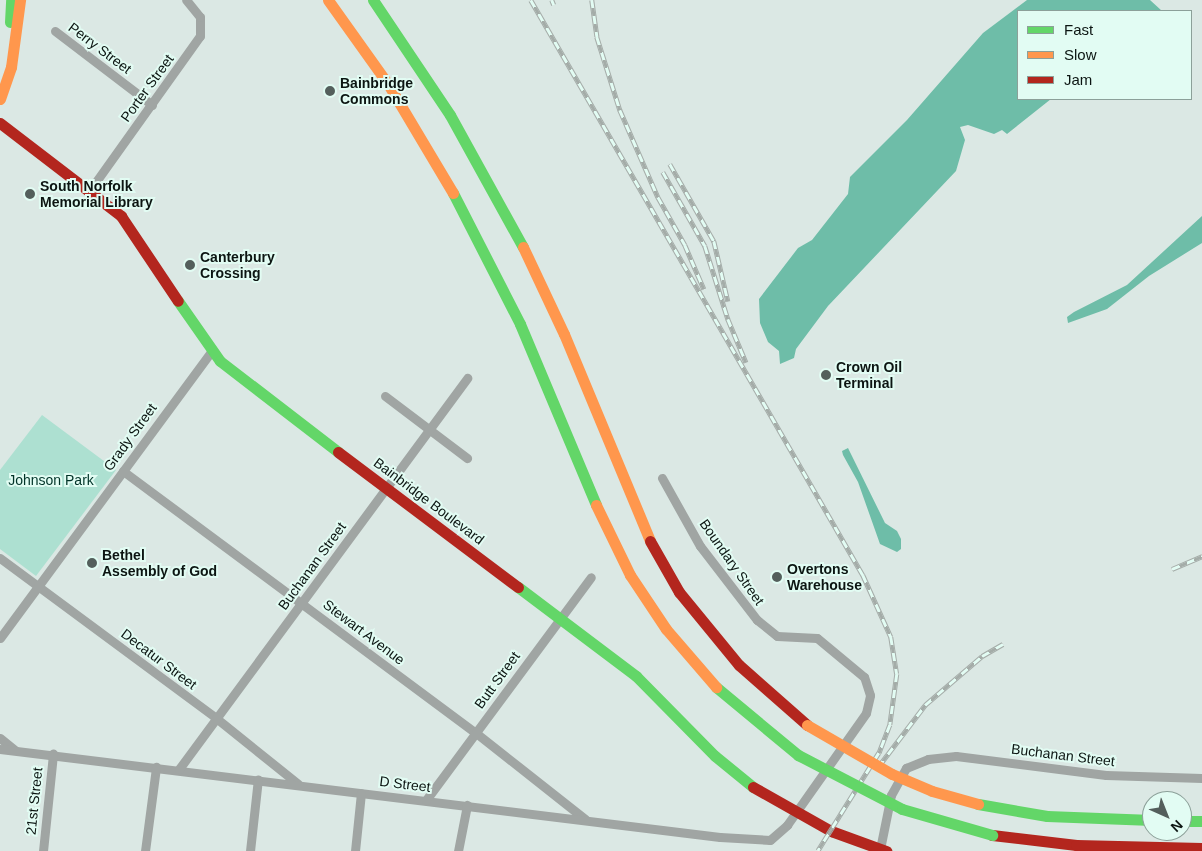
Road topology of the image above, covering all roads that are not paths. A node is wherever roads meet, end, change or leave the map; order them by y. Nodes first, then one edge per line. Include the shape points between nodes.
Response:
1 (11, 0) edge
2 (20, 0) edge
3 (186, 0) edge
4 (328, 0) edge
5 (372, 0) edge
6 (379, 0) edge
7 (55, 32) dead end
8 (407, 48) junction
9 (0, 92) edge
10 (0, 98) edge
11 (152, 105) junction
12 (0, 123) edge
13 (90, 190) junction
14 (212, 350) junction
15 (467, 378) dead end
16 (385, 396) dead end
17 (429, 430) junction
18 (467, 458) dead end
19 (123, 471) junction
20 (662, 478) dead end
21 (386, 488) junction
22 (0, 558) edge
23 (591, 577) dead end
24 (38, 586) junction
25 (302, 602) junction
26 (561, 617) junction
27 (0, 638) edge
28 (216, 718) junction
29 (476, 733) junction
30 (0, 738) edge
31 (0, 749) edge
32 (16, 750) junction
33 (53, 754) junction
34 (156, 767) junction
35 (178, 769) junction
36 (1202, 778) edge
37 (258, 779) junction
38 (298, 784) junction
39 (361, 793) junction
40 (426, 800) junction
41 (467, 805) junction
42 (794, 813) junction
43 (586, 819) junction
44 (1142, 820) edge
45 (1202, 848) edge
46 (882, 850) edge
47 (43, 851) edge
48 (145, 851) edge
49 (250, 851) edge
50 (355, 851) edge
51 (458, 851) edge

1 - 9 main road
2 - 10 main road via 11,67
3 - 11 street, Porter Street via 200,16 200,36
4 - 45 main road, bridge via 388,84 473,228 520,324 589,490 630,575 666,629 728,699 798,755 902,809 992,835 1076,846
5 - 8 main road
6 - 8 main road
7 - 11 street, Perry Street
8 - 44 main road, bridge via 450,115 522,244 564,334 646,533 679,592 738,665 807,725 892,774 932,791 978,804 1047,816
11 - 13 street, Porter Street
12 - 13 main road, Bainbridge Boulevard
13 - 14 main road, Bainbridge Boulevard via 112,208 136,235 176,302
14 - 19 street, Grady Street
14 - 21 main road, Bainbridge Boulevard via 253,388
15 - 17 street, Buchanan Street
16 - 17 street
17 - 18 street
17 - 21 street, Buchanan Street
19 - 24 street, Grady Street
19 - 25 street, Stewart Avenue
20 - 42 street, Boundary Street via 700,546 757,620 778,636 817,638 864,677 870,695 866,713
21 - 25 street, Buchanan Street
21 - 26 main road, Bainbridge Boulevard
22 - 24 street, Decatur Street
23 - 26 street, Butt Street
24 - 27 street, Grady Street
24 - 28 street, Decatur Street
25 - 28 street, Buchanan Street
25 - 29 street, Stewart Avenue
26 - 29 street, Butt Street
26 - 42 main road, Bainbridge Boulevard via 654,692 734,774
28 - 35 street, Buchanan Street
28 - 38 street, Decatur Street
29 - 40 street, Butt Street
29 - 43 street, Stewart Avenue
30 - 32 street
31 - 32 street, D Street
32 - 33 street, D Street
33 - 34 street, D Street
33 - 47 street, 21st Street
34 - 35 street, D Street
34 - 48 street
35 - 37 street, D Street
36 - 46 street, Buchanan Street via 1106,775 956,756 922,761 906,768 891,795
37 - 38 street, D Street
37 - 49 street
38 - 39 street, D Street
39 - 40 street, D Street
39 - 50 street
40 - 41 street, D Street
41 - 43 street, D Street
41 - 51 street
42 - 43 street, D Street via 779,834 766,841
42 - 46 main road, Bainbridge Boulevard

